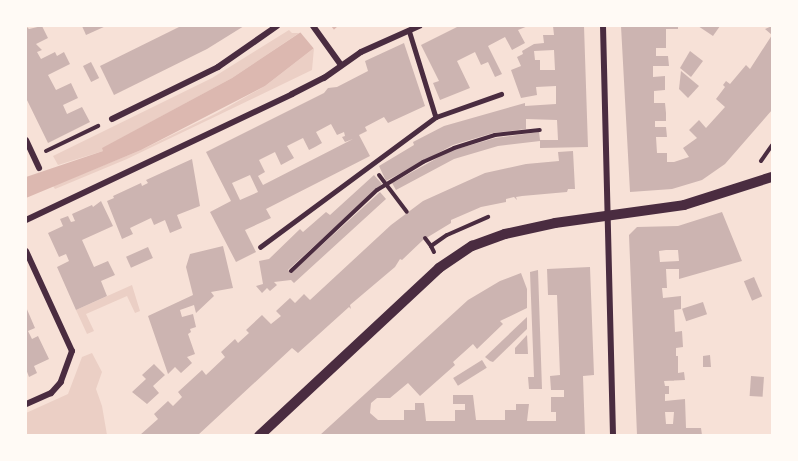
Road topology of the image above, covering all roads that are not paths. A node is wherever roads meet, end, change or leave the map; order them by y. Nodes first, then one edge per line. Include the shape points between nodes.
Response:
1 (278, 26) edge
2 (313, 26) edge
3 (419, 26) edge
4 (603, 26) edge
5 (409, 30) junction
6 (341, 65) junction
7 (501, 94) dead end
8 (436, 117) junction
9 (112, 119) road end
10 (26, 140) edge
11 (39, 168) dead end
12 (772, 177) edge
13 (608, 215) junction
14 (26, 220) edge
15 (260, 247) dead end
16 (26, 251) edge
17 (26, 404) edge
18 (263, 434) edge
19 (613, 435) edge

1 - 9 street via 218,67
2 - 6 street
3 - 5 street
4 - 13 street
5 - 6 street
5 - 8 lane
6 - 14 street via 324,78 194,142
7 - 8 lane
8 - 15 lane
10 - 11 street
12 - 13 street via 684,205
13 - 18 street via 535,227 472,246 439,268
13 - 19 street
16 - 17 street via 72,351 62,382 51,393

